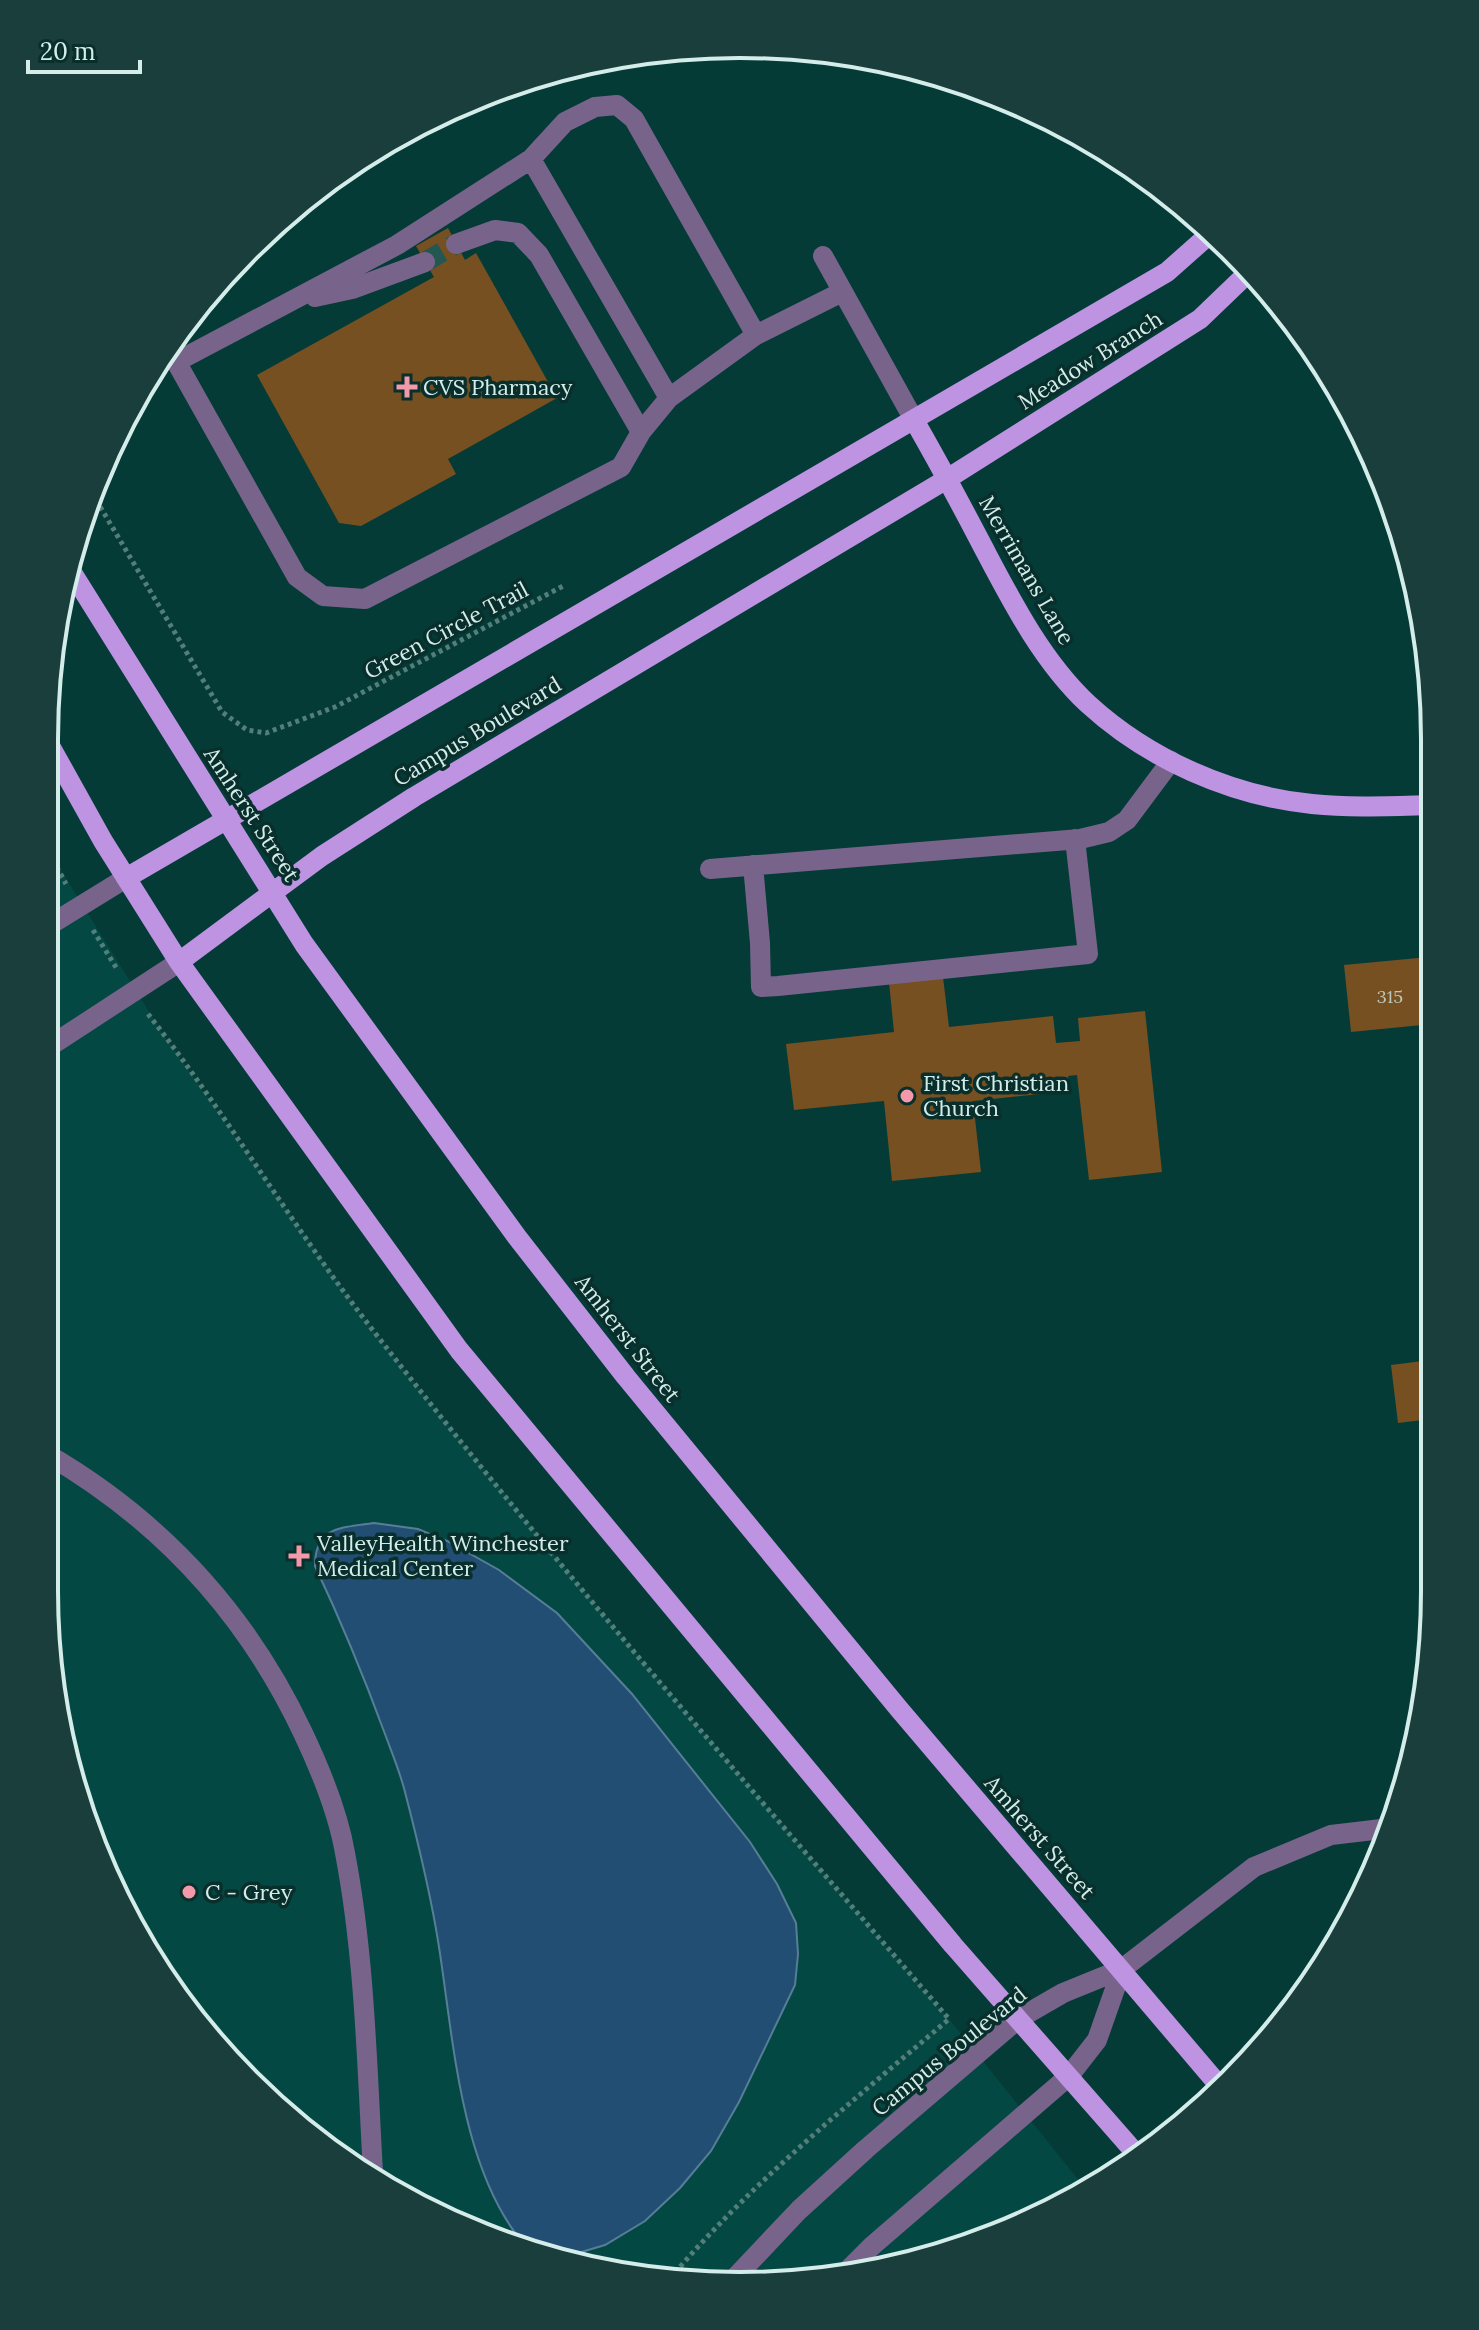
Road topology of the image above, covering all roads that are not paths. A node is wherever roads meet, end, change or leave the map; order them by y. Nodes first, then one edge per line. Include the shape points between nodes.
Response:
1 (531, 159) junction
2 (1203, 240) edge
3 (456, 244) tunnel mouth
4 (823, 256) dead end
5 (425, 262) tunnel mouth
6 (1241, 279) edge
7 (842, 292) junction
8 (291, 301) junction
9 (756, 335) junction
10 (178, 353) edge
11 (175, 359) edge
12 (669, 398) junction
13 (914, 420) junction
14 (641, 432) junction
15 (947, 479) junction
16 (77, 581) edge
17 (58, 760) edge
18 (1171, 761) junction
19 (1421, 805) edge
20 (225, 819) junction
21 (1075, 839) junction
22 (753, 865) junction
23 (710, 869) dead end
24 (126, 878) junction
25 (273, 892) junction
26 (58, 920) edge
27 (179, 962) junction
28 (58, 1041) edge
29 (58, 1461) edge
30 (1377, 1829) edge
31 (1122, 1969) junction
32 (1018, 2019) junction
33 (1069, 2076) junction
34 (1214, 2079) edge
35 (1131, 2148) edge
36 (372, 2164) edge
37 (857, 2261) edge
38 (740, 2272) edge

1 - 8 street via 397,245
1 - 9 street via 565,122 595,107 617,105 634,119
1 - 12 street
2 - 13 main road, Meadow Branch via 1167,272
3 - 14 street via 495,230 518,233 539,255
4 - 7 street, Merrimans Lane
5 - 8 street via 352,289
6 - 15 main road, Meadow Branch via 1200,319
7 - 9 street
7 - 13 street, Merrimans Lane
8 - 10 street
9 - 12 street
11 - 14 street via 297,577 323,596 365,599 621,467
12 - 14 street
13 - 15 main road, Merrimans Lane
13 - 20 main road
15 - 18 main road, Merrimans Lane via 1011,600 1064,677 1108,720
15 - 25 main road, Campus Boulevard via 414,797
16 - 20 main road, Amherst Street
17 - 24 main road
18 - 19 main road, Merrimans Lane via 1215,780 1309,804
18 - 21 street via 1127,820 1109,832
20 - 24 main road
20 - 25 main road, Amherst Street
21 - 22 street
21 - 22 street via 1088,954 778,986 761,987
22 - 23 street
24 - 26 street
24 - 27 main road
25 - 27 main road, Campus Boulevard
25 - 31 main road, Amherst Street via 304,944 517,1237 626,1377
27 - 28 street, Campus Boulevard
27 - 32 main road via 459,1350
29 - 36 street via 152,1527 214,1592 283,1691 320,1770 345,1850 360,1948
30 - 31 street, Campus Boulevard via 1331,1835 1254,1867
31 - 32 street, Campus Boulevard
31 - 33 street via 1097,2040
31 - 34 main road, Amherst Street
32 - 33 main road
32 - 38 street, Campus Boulevard via 832,2179
33 - 35 main road
33 - 37 street

